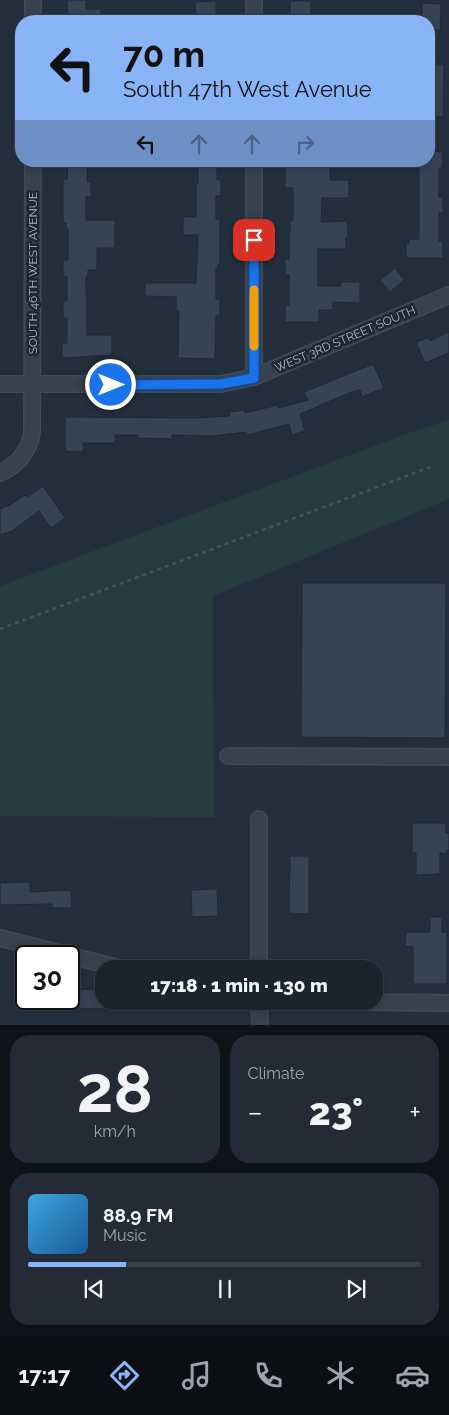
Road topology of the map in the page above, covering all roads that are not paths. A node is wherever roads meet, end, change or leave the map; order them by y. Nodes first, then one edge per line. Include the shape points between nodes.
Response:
1 (33, 0) edge
2 (254, 0) edge
3 (33, 15) edge
4 (254, 15) edge
5 (33, 167) edge
6 (254, 167) edge
7 (449, 295) edge
8 (254, 378) junction
9 (0, 384) edge
10 (32, 385) junction
11 (0, 473) edge
12 (228, 756) dead end
13 (449, 757) edge
14 (259, 819) dead end
15 (0, 938) edge
16 (259, 960) edge
17 (95, 962) edge
18 (383, 1002) edge
19 (449, 1003) edge
20 (259, 1010) edge
21 (260, 1025) edge

1 - 3 street
2 - 4 street
5 - 10 street, SOUTH 46TH WEST AVENUE
6 - 8 street
7 - 8 street, WEST 3RD STREET SOUTH
8 - 10 street, WEST 3RD STREET SOUTH via 221,384
9 - 10 street, WEST 3RD STREET SOUTH
10 - 11 street, SOUTH 46TH WEST AVENUE via 31,440 23,456
12 - 13 street
14 - 16 street
15 - 17 street
18 - 19 street
20 - 21 street

